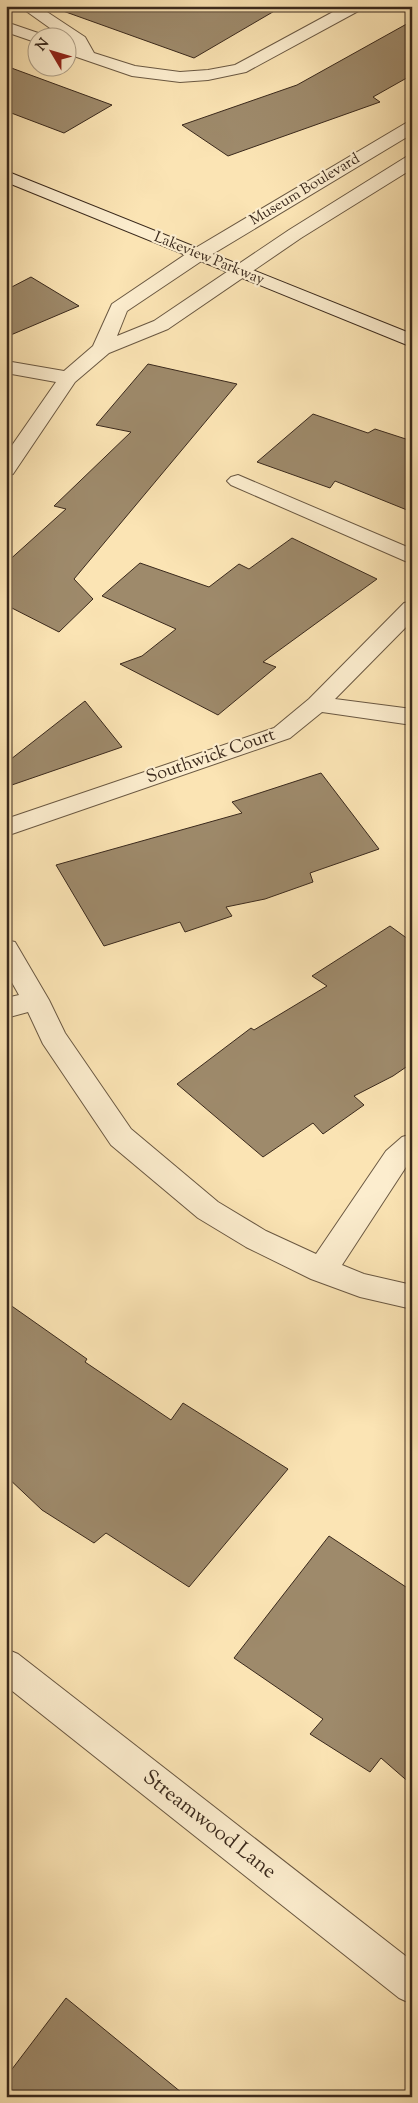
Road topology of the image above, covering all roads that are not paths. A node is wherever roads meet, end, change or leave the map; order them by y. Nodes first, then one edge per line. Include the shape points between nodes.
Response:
1 (27, 6) edge
2 (356, 6) edge
3 (6, 27) edge
4 (28, 35) edge
5 (78, 52) edge
6 (88, 56) junction
7 (412, 127) edge
8 (412, 161) edge
9 (6, 176) edge
10 (199, 254) junction
11 (240, 272) junction
12 (412, 341) edge
13 (102, 349) junction
14 (6, 367) edge
15 (68, 378) junction
16 (6, 470) edge
17 (238, 481) dead end
18 (412, 557) edge
19 (412, 608) edge
20 (317, 704) junction
21 (412, 718) edge
22 (6, 828) edge
23 (6, 949) edge
24 (36, 1000) junction
25 (6, 1008) edge
26 (412, 1145) edge
27 (322, 1270) junction
28 (412, 1297) edge
29 (6, 1665) edge
30 (412, 1985) edge

1 - 6 street via 79,40
2 - 6 street via 240,69 180,77 132,70
3 - 4 street
5 - 6 street
7 - 10 street, Museum Boulevard
8 - 11 street, Museum Boulevard
9 - 10 street, Lakeview Parkway
10 - 11 street, Lakeview Parkway
10 - 13 street, Museum Boulevard via 119,308
11 - 12 street, Lakeview Parkway
11 - 13 street, Museum Boulevard via 161,325
13 - 15 street
14 - 15 street
15 - 16 street
17 - 18 street
19 - 20 street, Southwick Court
20 - 21 street
20 - 22 street, Southwick Court via 282,732
23 - 24 street
24 - 25 street
24 - 27 street via 53,1037 121,1137 208,1210 256,1239
26 - 27 street via 396,1159
27 - 28 street via 360,1285
29 - 30 street, Streamwood Lane

